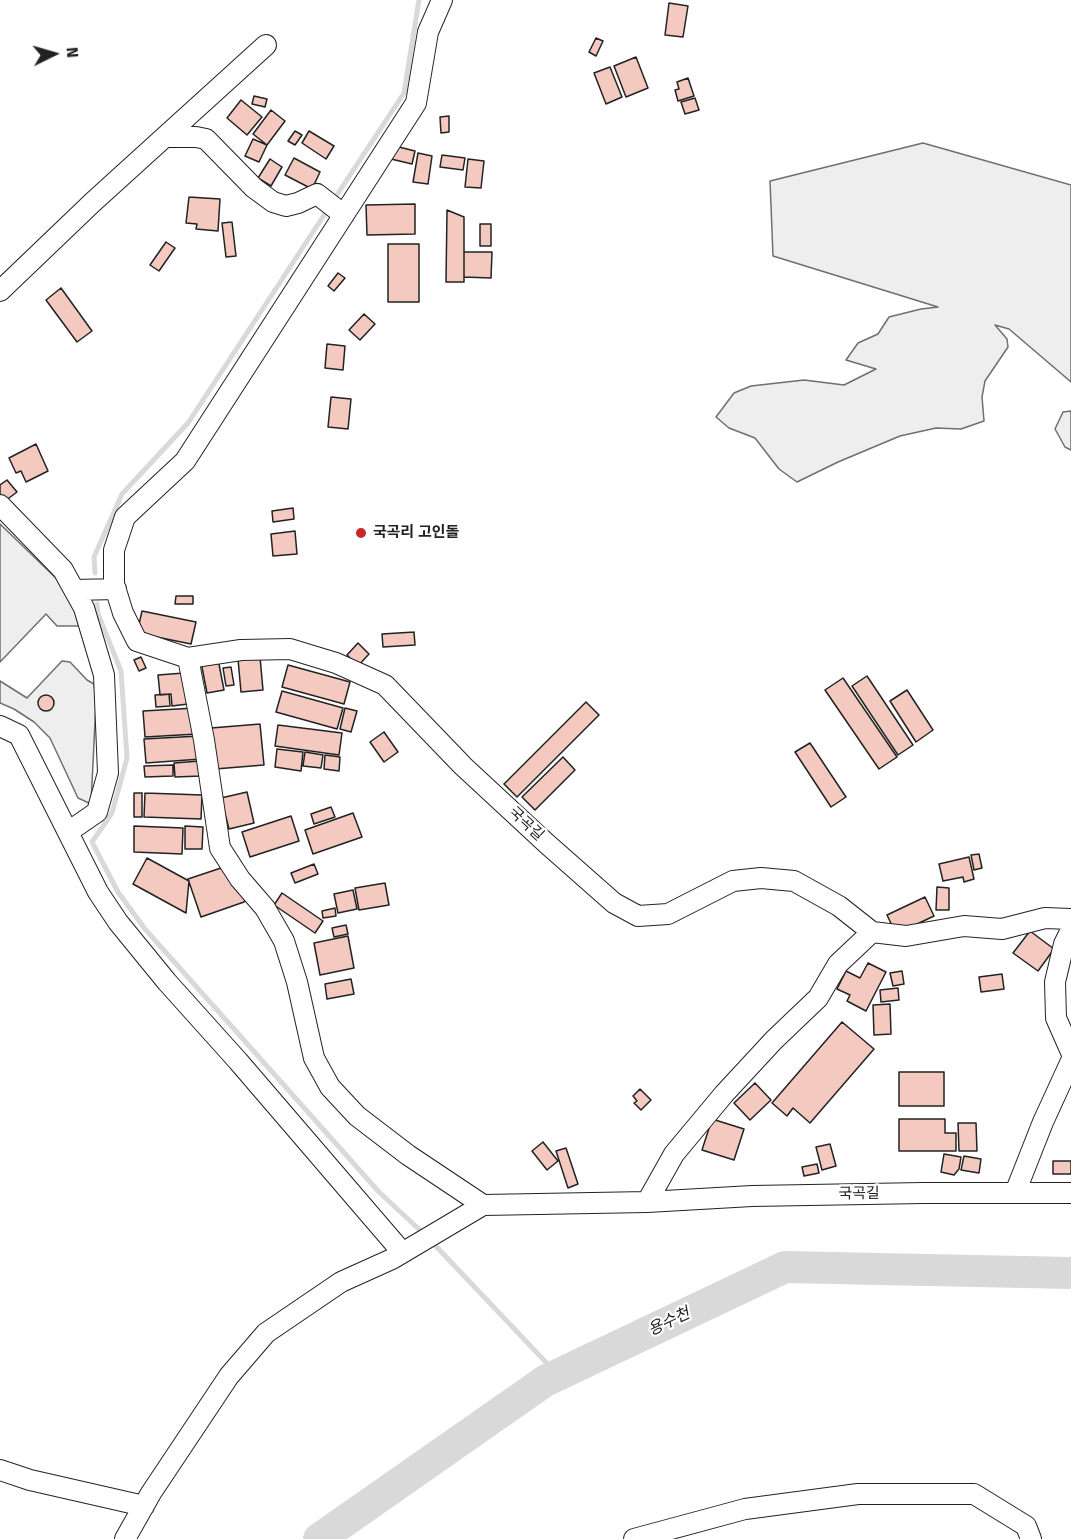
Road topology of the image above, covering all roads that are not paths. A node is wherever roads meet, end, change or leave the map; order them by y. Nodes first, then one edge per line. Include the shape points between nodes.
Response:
1 (442, 0) edge
2 (266, 45) dead end
3 (166, 136) junction
4 (342, 213) junction
5 (0, 291) edge
6 (0, 506) edge
7 (116, 589) junction
8 (74, 590) junction
9 (188, 658) junction
10 (0, 726) edge
11 (68, 832) junction
12 (1071, 919) edge
13 (1071, 930) edge
14 (872, 932) junction
15 (1071, 1052) edge
16 (1071, 1061) edge
17 (1015, 1193) junction
18 (1071, 1193) edge
19 (647, 1202) junction
20 (483, 1205) junction
21 (406, 1251) junction
22 (0, 1470) edge
23 (144, 1506) junction
24 (125, 1539) edge
25 (634, 1539) edge
26 (1031, 1539) edge

1 - 4 street via 428,32 416,103
2 - 3 street
3 - 4 street via 206,139 273,202 286,206 317,194
3 - 5 street
4 - 7 street via 185,461 125,517 114,550
6 - 8 street via 63,570
7 - 8 street
7 - 9 street via 137,641
8 - 11 street via 84,608 104,675 108,773 98,812
9 - 14 street, 국곡길 via 241,650 290,649 336,663 385,685 463,766 546,843 614,903 638,916 668,914 734,881 760,878 794,881 839,906
9 - 20 street via 220,848 266,908 284,942 314,1058 330,1087 357,1116
10 - 11 street via 19,735
11 - 21 street via 118,922
12 - 14 street via 1045,918 1002,929 964,926 906,936
13 - 15 street via 1055,982 1056,1018
14 - 19 street via 838,964 818,998 724,1094 674,1154
16 - 17 street
17 - 18 street, 국곡길
17 - 19 street, 국곡길 via 752,1196
19 - 20 street, 국곡길
20 - 21 street
21 - 23 street via 341,1282 266,1333 229,1377
22 - 23 street
23 - 24 street
25 - 26 street via 745,1509 858,1494 974,1494 1026,1526

